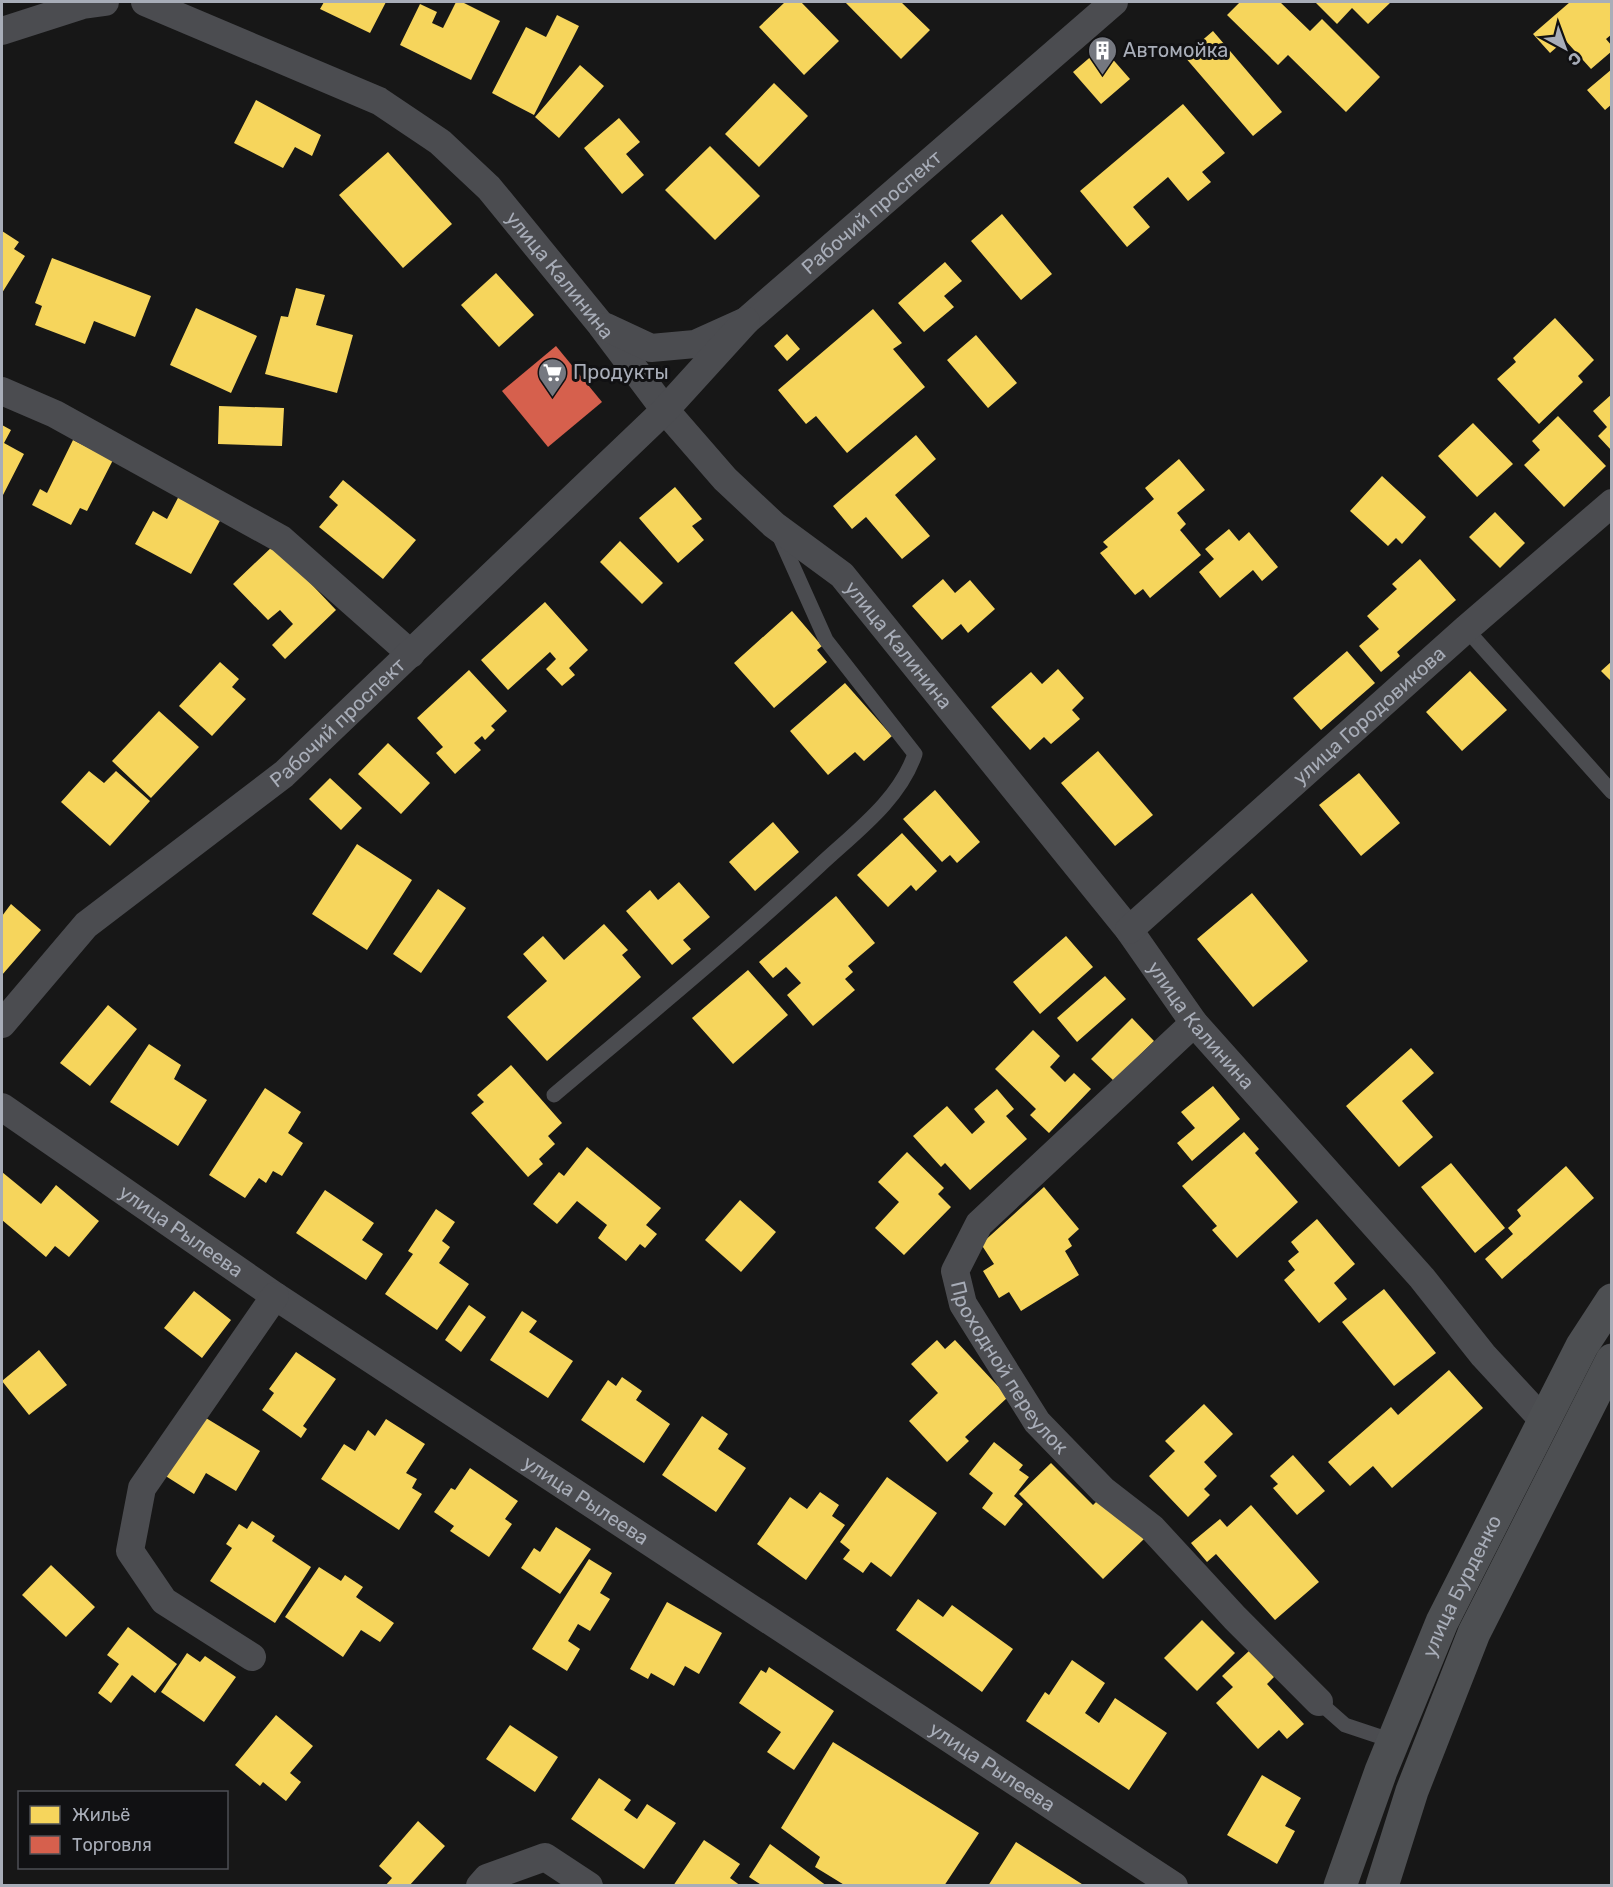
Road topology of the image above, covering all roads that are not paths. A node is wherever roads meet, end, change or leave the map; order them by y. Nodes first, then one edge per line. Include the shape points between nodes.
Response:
1 (105, 2) edge
2 (146, 2) edge
3 (1114, 2) edge
4 (2, 31) edge
5 (746, 321) junction
6 (602, 325) junction
7 (2, 391) edge
8 (665, 410) junction
9 (1611, 503) edge
10 (774, 525) junction
11 (1466, 629) junction
12 (411, 654) junction
13 (1611, 792) edge
14 (1129, 930) junction
15 (1194, 1023) junction
16 (2, 1024) edge
17 (554, 1095) dead end
18 (2, 1107) edge
19 (275, 1296) junction
20 (1611, 1300) edge
21 (1611, 1360) edge
22 (1544, 1421) junction
23 (252, 1657) dead end
24 (1319, 1702) joint
25 (1394, 1741) junction
26 (480, 1886) edge
27 (589, 1886) edge
28 (1174, 1886) edge
29 (1340, 1886) edge
30 (1382, 1886) edge

1 - 4 street via 83,5
2 - 6 street, улица Калинина via 379,101 440,142 489,188
3 - 5 street, Рабочий проспект
5 - 6 street, Рабочий проспект via 695,344 651,348
5 - 8 street, Рабочий проспект
6 - 8 street, улица Калинина
7 - 12 street via 55,414 281,539
8 - 10 street, улица Калинина via 725,479
8 - 12 street, Рабочий проспект
9 - 11 street, улица Городовикова
10 - 14 street, улица Калинина via 842,575
10 - 17 lane via 826,640 915,754 909,772 884,805 764,918
11 - 13 lane
11 - 14 street, улица Городовикова
12 - 16 street, Рабочий проспект via 284,774 87,925
14 - 15 street, улица Калинина
15 - 22 street, улица Калинина
15 - 24 street, Проходной переулок via 979,1224 955,1271 963,1304 1037,1422 1103,1490 1152,1528
18 - 19 street, улица Рылеева
19 - 23 street via 142,1488 130,1551 164,1601
19 - 28 street, улица Рылеева
20 - 22 main road, улица Бурденко via 1582,1346
21 - 30 main road, улица Бурденко via 1474,1633 1412,1791
22 - 25 main road, улица Бурденко via 1442,1622
24 - 25 lane via 1345,1725
25 - 29 main road, улица Бурденко
26 - 27 street via 487,1878 545,1857

